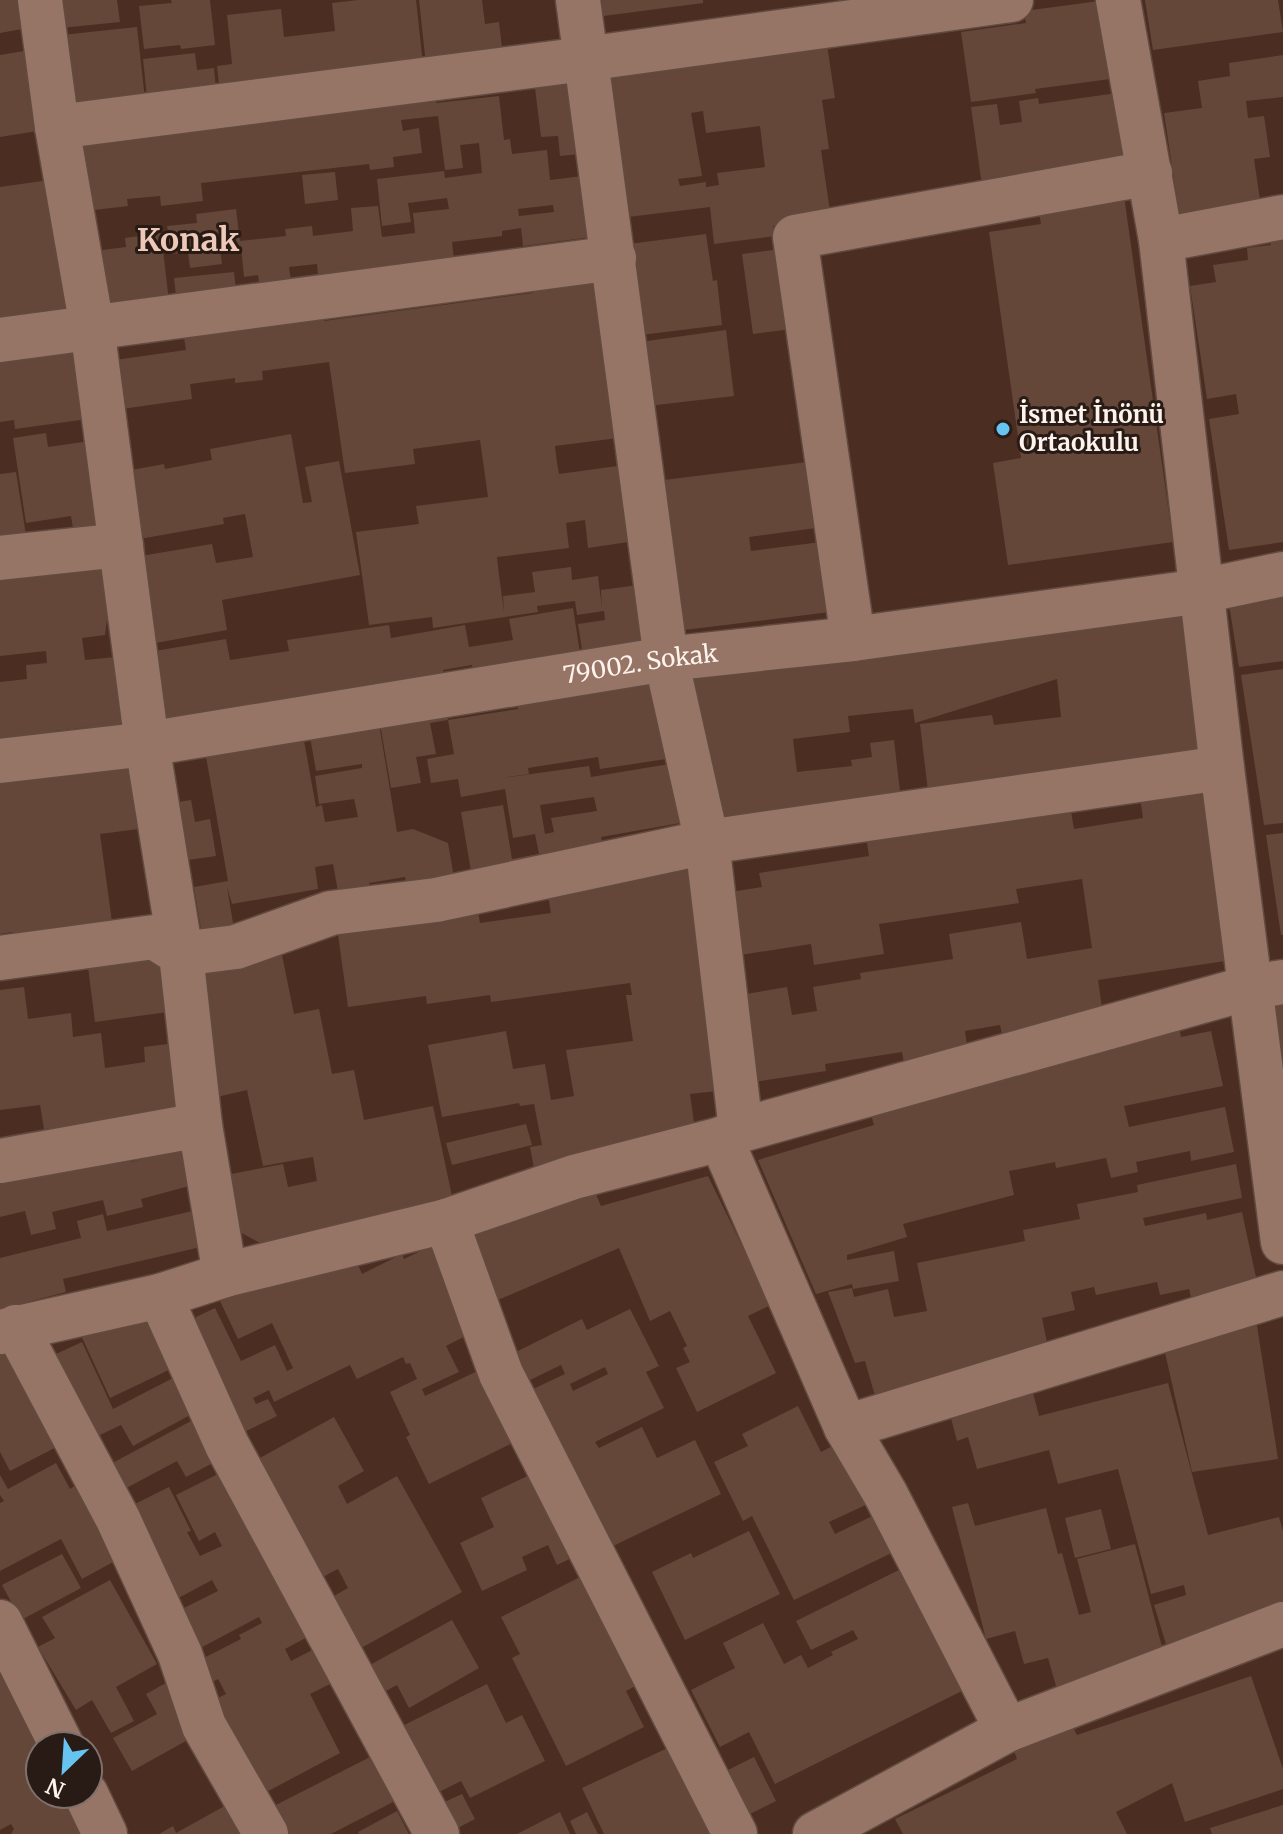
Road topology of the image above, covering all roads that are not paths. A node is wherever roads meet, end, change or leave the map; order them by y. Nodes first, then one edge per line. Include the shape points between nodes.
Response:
1 (40, 0) edge
2 (578, 0) edge
3 (1011, 0) edge
4 (1118, 0) edge
5 (585, 59) junction
6 (57, 127) junction
7 (1150, 173) junction
8 (1283, 217) edge
9 (1161, 240) junction
10 (614, 258) junction
11 (92, 327) junction
12 (0, 340) edge
13 (121, 545) junction
14 (0, 558) edge
15 (1283, 574) edge
16 (1202, 591) junction
17 (853, 639) junction
18 (666, 659) junction
19 (147, 744) junction
20 (0, 761) edge
21 (1222, 768) junction
22 (707, 842) junction
23 (181, 954) junction
24 (0, 958) edge
25 (1268, 984) edge
26 (200, 1125) junction
27 (731, 1135) junction
28 (0, 1161) edge
29 (446, 1221) junction
30 (1283, 1242) edge
31 (225, 1275) junction
32 (1283, 1293) edge
33 (160, 1296) junction
34 (8, 1329) edge
35 (846, 1427) junction
36 (0, 1622) edge
37 (1283, 1624) edge
38 (54, 1730) edge
39 (1007, 1730) junction
40 (94, 1810) edge
41 (105, 1834) edge
42 (266, 1834) edge
43 (437, 1834) edge
44 (735, 1834) edge
45 (815, 1834) edge

1 - 6 street
2 - 5 street
3 - 5 street
4 - 7 street
5 - 6 street
5 - 10 street
6 - 11 street
7 - 9 street
7 - 17 street via 795,237
8 - 9 street
9 - 16 street
10 - 11 street
10 - 18 street
11 - 12 street
11 - 13 street
13 - 14 street
13 - 19 street
15 - 16 street, 79002. Sokak
16 - 17 street, 79002. Sokak
16 - 21 street
17 - 18 street, 79002. Sokak
18 - 19 street, 79002. Sokak
18 - 22 street
19 - 20 street, 79002. Sokak
19 - 23 street
21 - 22 street
21 - 25 street
22 - 23 street via 436,900 331,913 236,947
22 - 27 street
23 - 24 street via 154,937
23 - 26 street
25 - 27 street
25 - 30 street
26 - 28 street
26 - 31 street
27 - 29 street via 574,1177
27 - 35 street
29 - 31 street
29 - 44 street via 501,1374
31 - 33 street
32 - 35 street
33 - 34 street
33 - 43 street via 227,1445
34 - 42 street via 118,1519 180,1654 204,1726
35 - 39 street
36 - 38 street
37 - 39 street
39 - 45 street
40 - 41 street

